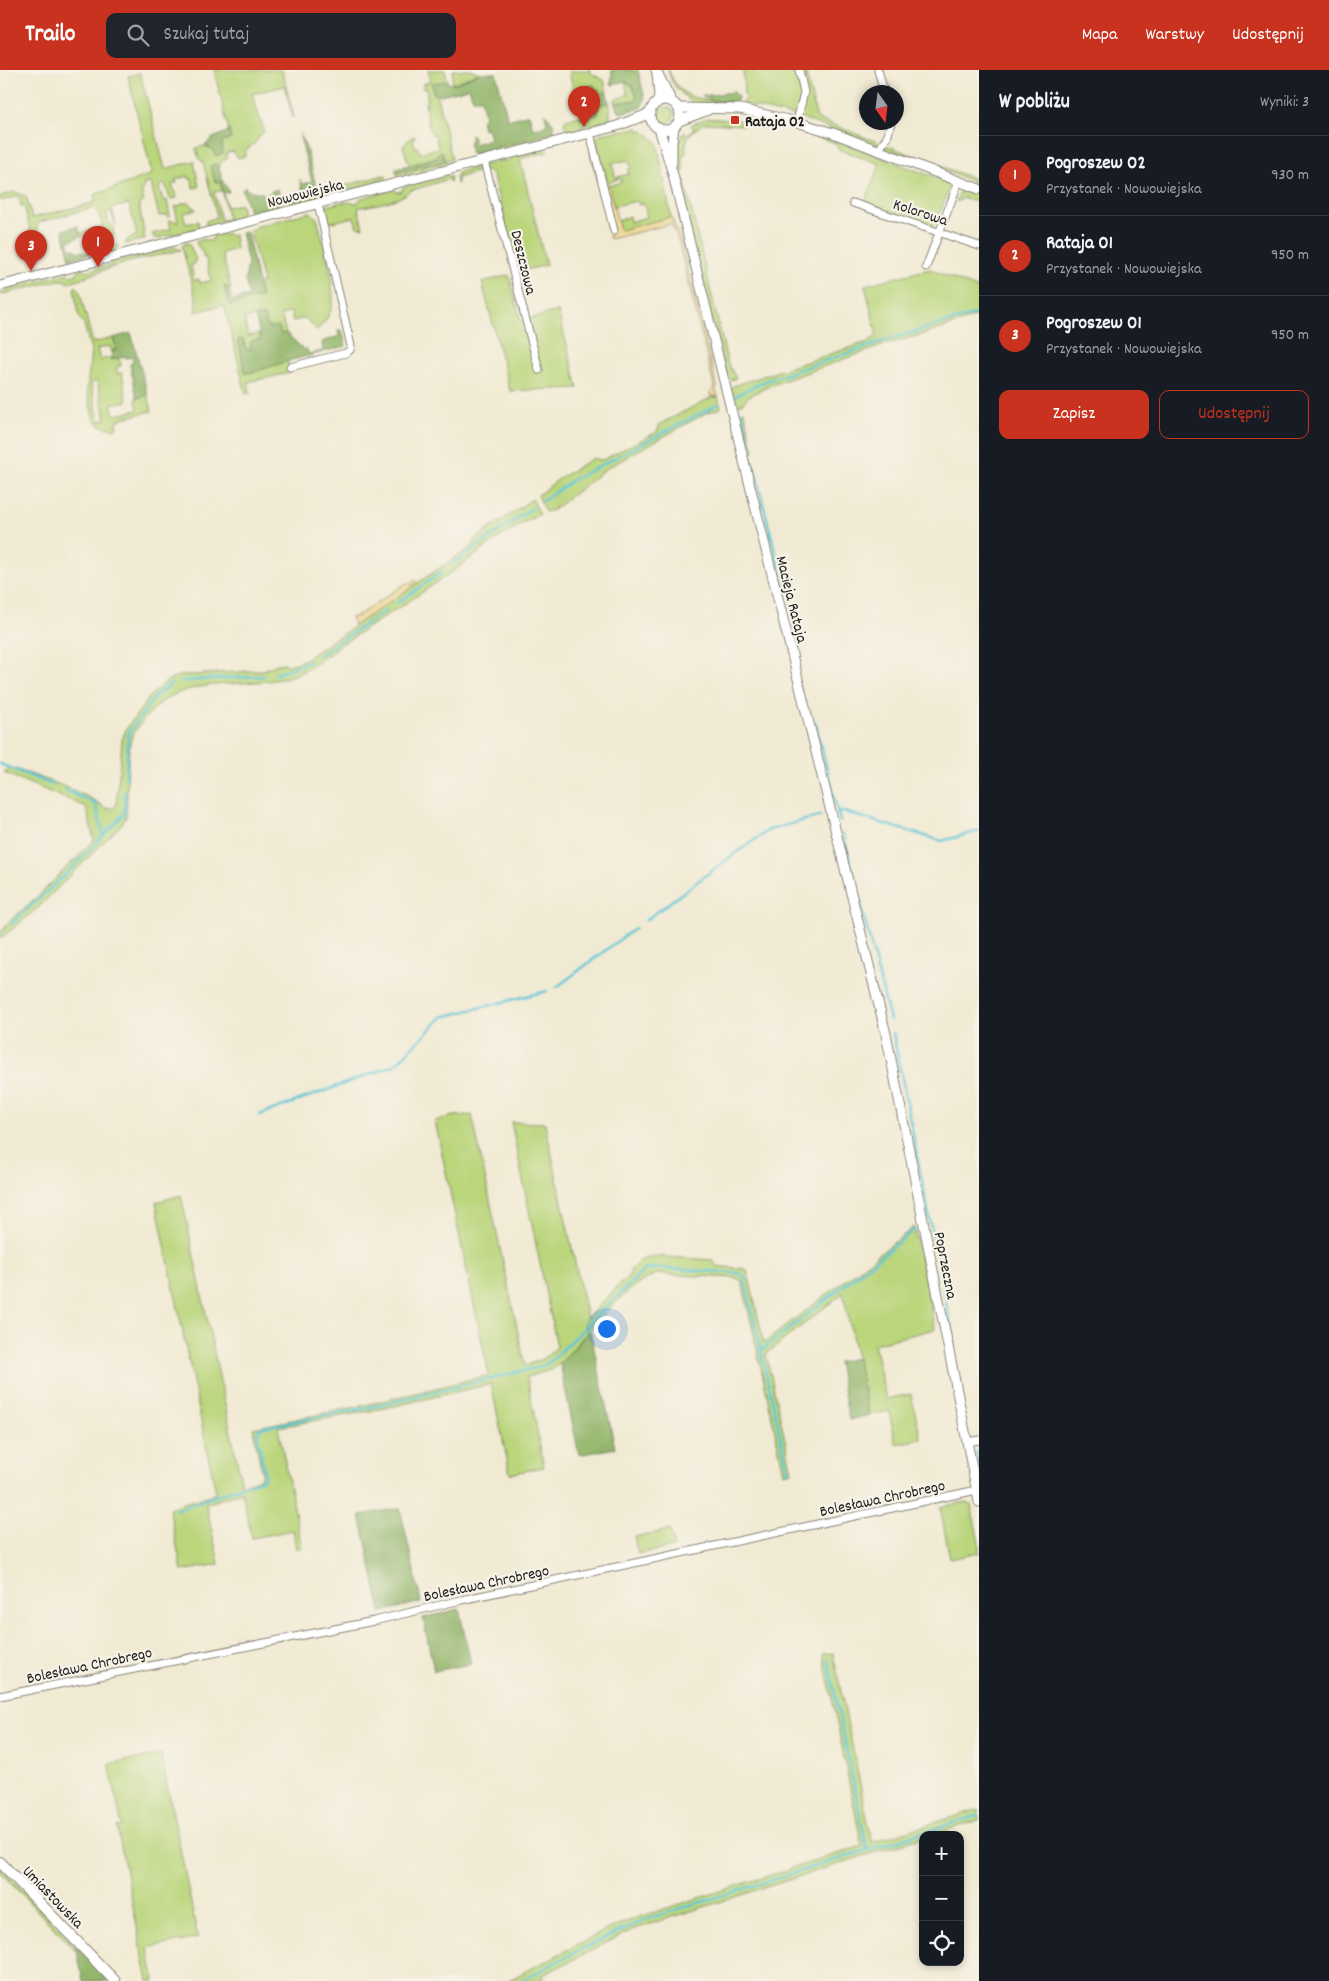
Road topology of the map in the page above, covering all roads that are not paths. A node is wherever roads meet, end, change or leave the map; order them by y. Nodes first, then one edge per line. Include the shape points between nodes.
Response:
1 (656, 70) edge
2 (799, 70) edge
3 (878, 70) edge
4 (882, 85) edge
5 (657, 103) junction
6 (675, 105) junction
7 (715, 108) junction
8 (650, 113) junction
9 (797, 122) junction
10 (677, 124) junction
11 (617, 126) junction
12 (656, 127) junction
13 (889, 130) edge
14 (590, 132) junction
15 (879, 150) junction
16 (484, 161) junction
17 (672, 171) junction
18 (959, 181) junction
19 (979, 189) edge
20 (853, 203) dead end
21 (318, 204) junction
22 (614, 230) dead end
23 (939, 232) junction
24 (979, 246) edge
25 (926, 267) dead end
26 (0, 286) edge
27 (290, 366) dead end
28 (539, 370) dead end
29 (886, 1034) joint
30 (979, 1440) edge
31 (966, 1442) junction
32 (976, 1490) junction
33 (979, 1502) edge
34 (0, 1696) edge
35 (0, 1862) edge
36 (115, 1981) edge

1 - 5 street
1 - 6 street
2 - 9 street via 804,92
3 - 4 street
5 - 6 street via 662,100
5 - 8 street
6 - 7 street
6 - 10 street via 680,114
7 - 9 street via 748,110
7 - 10 street
8 - 11 street, Nowowiejska
8 - 12 street
9 - 15 street
10 - 12 street via 665,130
10 - 17 street, Macieja Rataja via 672,143
11 - 12 street, Nowowiejska
11 - 14 street, Nowowiejska
12 - 17 street, Macieja Rataja
13 - 15 street
14 - 16 street, Nowowiejska
14 - 22 street
15 - 18 street
16 - 21 street, Nowowiejska
16 - 28 street, Deszczowa
17 - 29 street, Macieja Rataja
18 - 19 street
18 - 23 street
20 - 23 street, Kolorowa
21 - 26 street, Nowowiejska
21 - 27 street via 351,346 346,353
23 - 24 street, Kolorowa
23 - 25 street
29 - 31 street, Poprzeczna
30 - 31 street
31 - 32 street, Poprzeczna
32 - 33 street, Poprzeczna
32 - 34 street, Bolesława Chrobrego via 374,1621
35 - 36 main road, Umiastowska

